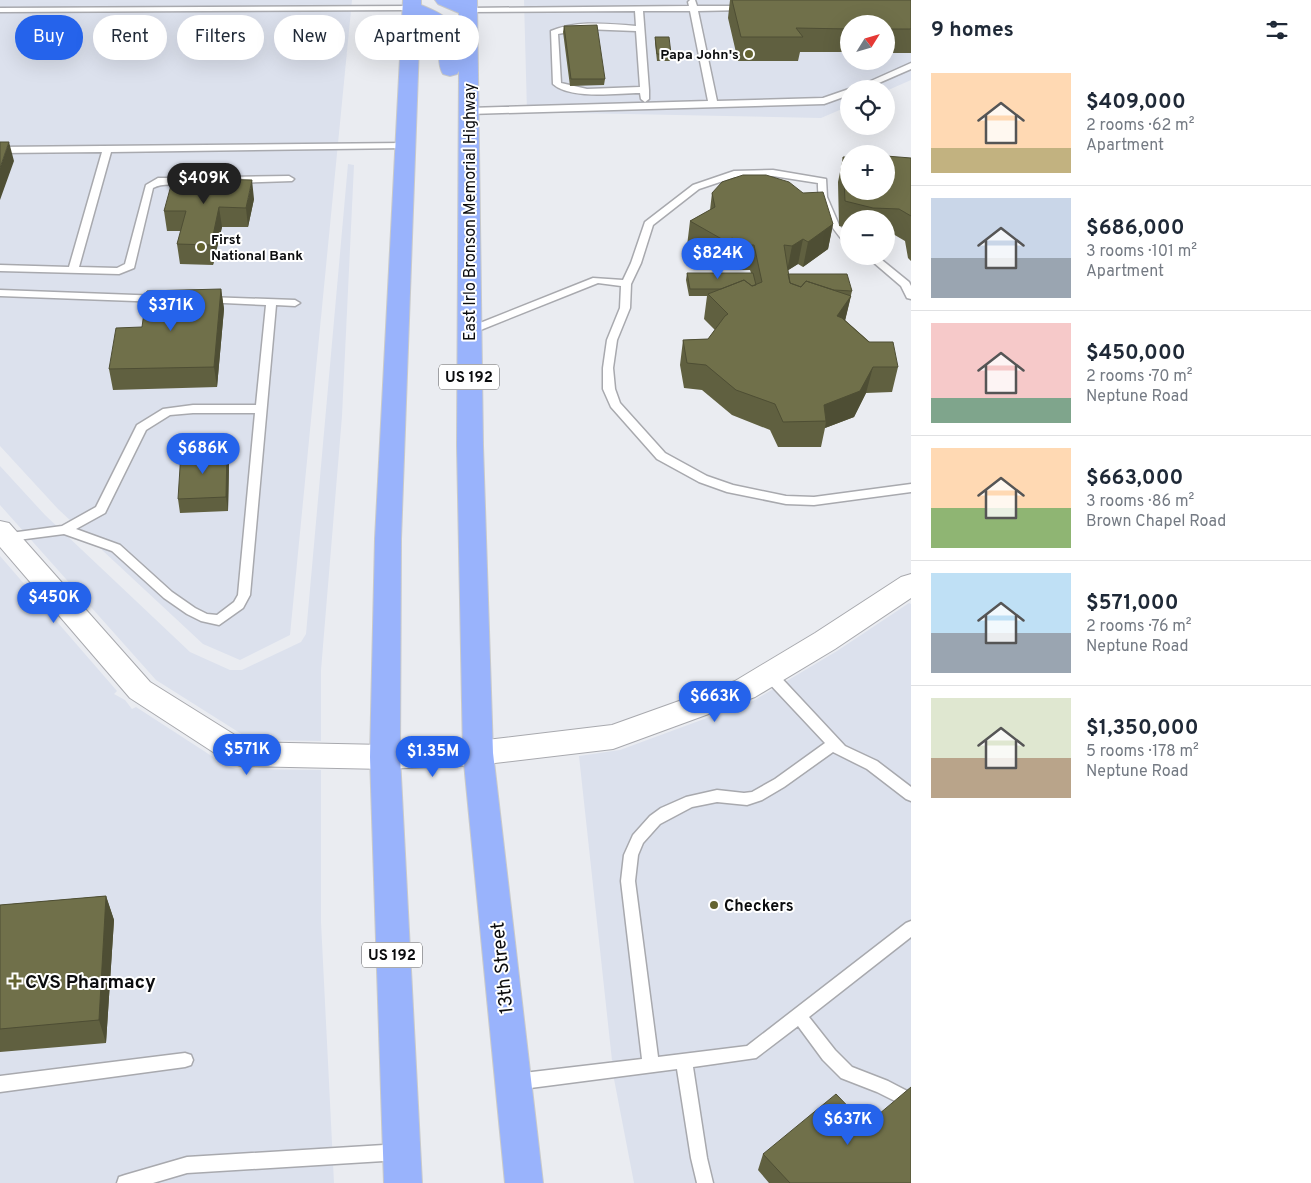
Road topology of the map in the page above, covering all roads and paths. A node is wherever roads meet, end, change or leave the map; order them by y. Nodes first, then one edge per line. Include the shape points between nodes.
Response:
1 (146, 0) edge
2 (444, 0) edge
3 (568, 0) edge
4 (411, 4) edge
5 (692, 4) edge
6 (468, 5) edge
7 (750, 8) edge
8 (144, 9) junction
9 (569, 9) junction
10 (639, 9) junction
11 (0, 10) edge
12 (640, 29) junction
13 (911, 66) edge
14 (878, 80) edge
15 (645, 90) junction
16 (840, 95) edge
17 (714, 104) junction
18 (646, 106) junction
19 (469, 112) junction
20 (405, 146) junction
21 (107, 149) junction
22 (0, 150) edge
23 (290, 179) dead end
24 (205, 180) edge
25 (224, 180) edge
26 (840, 231) edge
27 (882, 265) edge
28 (0, 268) edge
29 (73, 270) junction
30 (626, 284) junction
31 (0, 293) edge
32 (911, 296) edge
33 (174, 299) edge
34 (194, 300) edge
35 (271, 303) junction
36 (295, 303) dead end
37 (469, 331) junction
38 (261, 409) junction
39 (911, 488) edge
40 (65, 530) junction
41 (2, 536) edge
42 (911, 584) edge
43 (769, 674) junction
44 (834, 744) junction
45 (478, 753) junction
46 (386, 757) junction
47 (911, 795) edge
48 (911, 928) edge
49 (799, 1016) junction
50 (185, 1060) dead end
51 (684, 1061) junction
52 (651, 1065) junction
53 (513, 1083) junction
54 (0, 1084) edge
55 (911, 1101) edge
56 (402, 1168) edge
57 (125, 1183) edge
58 (524, 1183) edge
59 (705, 1183) edge

1 - 8 lane
2 - 6 highway
3 - 9 lane
4 - 8 lane
4 - 19 highway via 442,21 449,29 451,94
4 - 20 highway, US 192
5 - 7 lane
5 - 10 lane
5 - 17 lane
6 - 9 lane
6 - 19 highway, East Irlo Bronson Memorial Highway / US 192
8 - 11 lane
9 - 10 lane
10 - 12 lane
12 - 15 lane
12 - 15 lane via 562,28 554,33 555,50 558,84 565,88
13 - 14 lane
15 - 18 lane
16 - 17 lane via 824,101
17 - 18 lane
18 - 19 lane
19 - 37 highway, East Irlo Bronson Memorial Highway / US 192
20 - 21 lane
20 - 46 highway, US 192 via 388,539
21 - 22 lane
21 - 29 lane
23 - 25 lane
24 - 29 lane via 158,181 149,187 130,266 119,271
26 - 30 lane via 822,197 823,181 773,174 734,174 696,187 648,224
27 - 32 lane via 905,284
28 - 29 lane
30 - 37 lane via 597,280
30 - 39 lane via 625,308 612,340 609,389 615,404 661,456 731,489 786,500 814,501
31 - 33 lane
34 - 35 lane
35 - 36 lane
35 - 38 lane
37 - 45 highway, East Irlo Bronson Memorial Highway / US 192
38 - 40 lane via 167,412 141,428 101,510
38 - 40 lane via 244,595 232,613 219,620 191,611 168,595 116,548
40 - 41 lane
41 - 46 main road via 140,690 241,754
42 - 43 main road
43 - 44 lane
43 - 45 main road via 745,689 613,737
44 - 47 lane via 840,750 872,764
44 - 52 lane via 776,786 747,799 718,795 660,814 645,829 632,851 628,881
45 - 46 main road
45 - 53 highway, 13th Street / US 192
46 - 56 highway, US 192
48 - 49 lane
49 - 51 lane via 750,1053
49 - 55 lane via 847,1073
50 - 54 lane
51 - 52 lane
51 - 59 lane via 698,1158
52 - 53 lane
53 - 58 highway, 13th Street / US 192
56 - 57 lane via 187,1165

